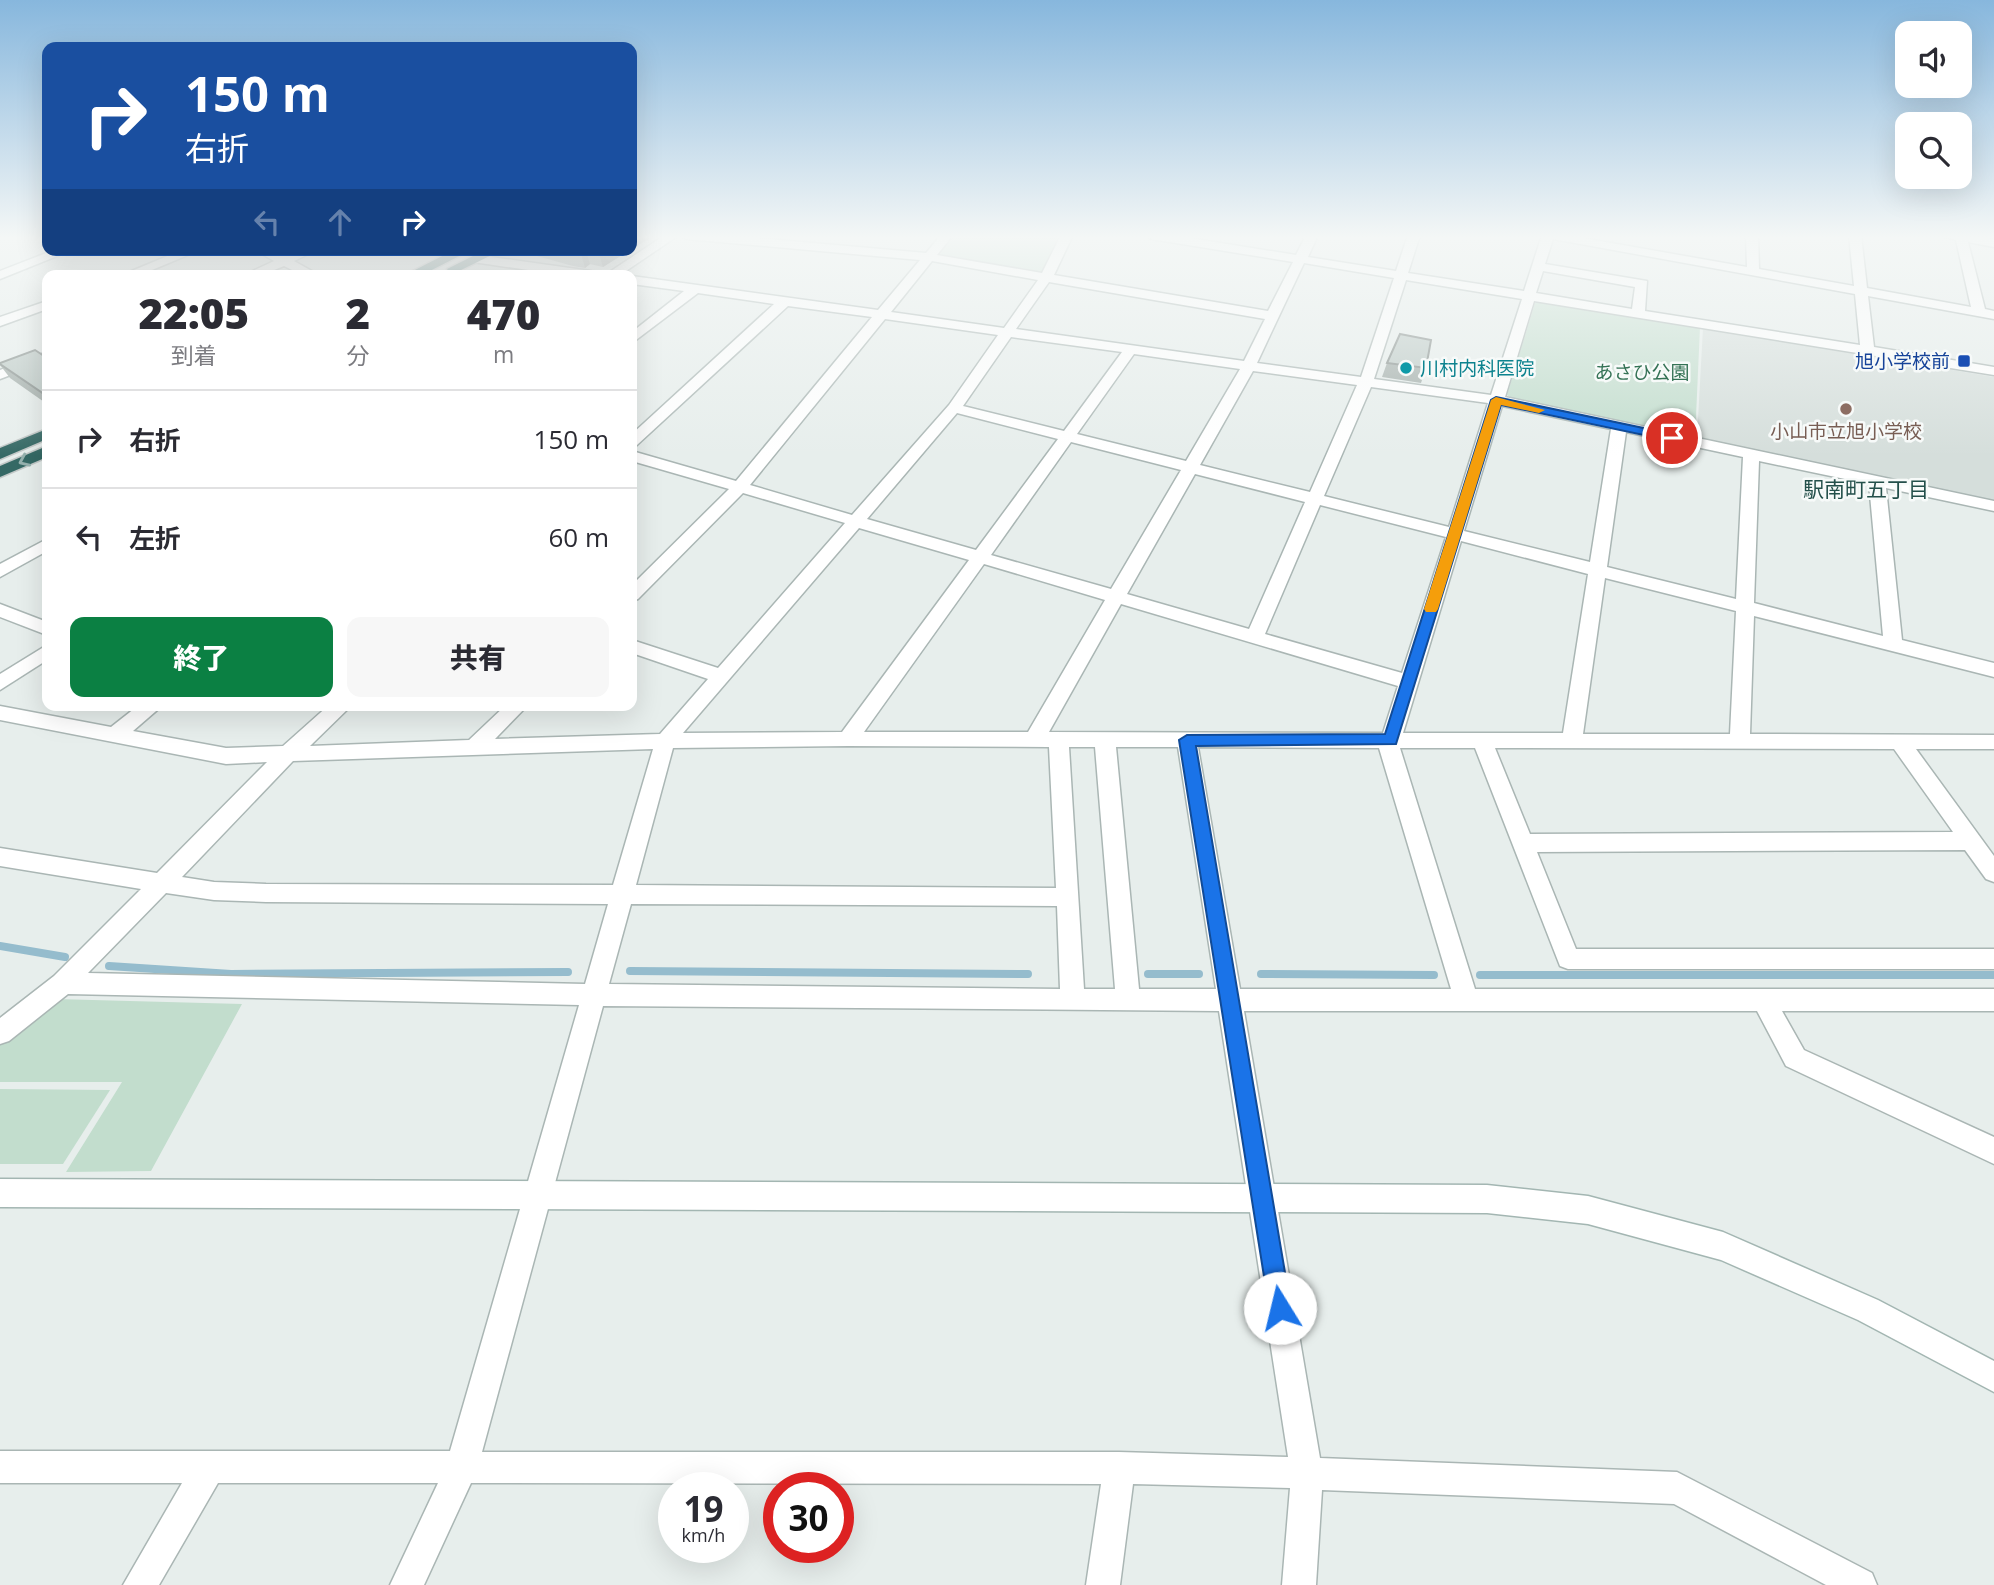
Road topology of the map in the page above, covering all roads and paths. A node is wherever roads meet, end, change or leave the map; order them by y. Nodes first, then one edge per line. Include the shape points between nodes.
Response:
1 (36, 309) edge
2 (670, 309) edge
3 (776, 309) edge
4 (839, 309) edge
5 (885, 309) edge
6 (1024, 309) edge
7 (1231, 309) edge
8 (1276, 309) edge
9 (1389, 309) edge
10 (1525, 309) edge
11 (1619, 309) edge
12 (1638, 309) edge
13 (1862, 309) edge
14 (1962, 309) edge
15 (1978, 309) edge
16 (1638, 312) junction
17 (1979, 312) junction
18 (1994, 314) edge
19 (880, 315) junction
20 (1272, 316) junction
21 (0, 322) edge
22 (1007, 333) junction
23 (637, 335) edge
24 (1131, 349) junction
25 (1867, 350) junction
26 (42, 358) edge
27 (1248, 366) junction
28 (1994, 371) edge
29 (0, 374) edge
30 (1366, 382) junction
31 (1496, 400) junction
32 (954, 408) junction
33 (1619, 427) junction
34 (42, 435) edge
35 (637, 437) edge
36 (1068, 437) junction
37 (42, 453) edge
38 (0, 454) edge
39 (1751, 454) junction
40 (637, 457) edge
41 (1191, 467) junction
42 (0, 472) edge
43 (1877, 481) junction
44 (739, 488) junction
45 (1316, 498) junction
46 (1994, 506) edge
47 (855, 522) junction
48 (1455, 533) junction
49 (42, 547) edge
50 (978, 558) junction
51 (0, 571) edge
52 (1597, 571) junction
53 (637, 589) edge
54 (1117, 597) junction
55 (1745, 607) junction
56 (0, 610) edge
57 (42, 627) edge
58 (1254, 638) junction
59 (1893, 644) junction
60 (637, 648) edge
61 (42, 654) edge
62 (1994, 670) edge
63 (721, 677) junction
64 (1409, 682) junction
65 (0, 683) edge
66 (144, 711) edge
67 (335, 711) edge
68 (512, 711) edge
69 (0, 713) edge
70 (114, 735) junction
71 (848, 739) junction
72 (1034, 740) junction
73 (1187, 740) junction
74 (1389, 740) junction
75 (665, 741) junction
76 (1059, 741) junction
77 (1105, 741) junction
78 (1482, 741) junction
79 (1572, 741) junction
80 (1740, 741) junction
81 (1900, 742) junction
82 (1994, 742) edge
83 (472, 749) junction
84 (287, 755) junction
85 (1971, 841) junction
86 (1524, 842) junction
87 (0, 857) edge
88 (1994, 873) edge
89 (161, 883) junction
90 (622, 894) junction
91 (1066, 897) junction
92 (1994, 959) edge
93 (63, 983) junction
94 (595, 995) junction
95 (1466, 998) junction
96 (1230, 999) junction
97 (1073, 1000) junction
98 (1128, 1000) junction
99 (1994, 1000) edge
100 (1764, 1001) junction
101 (0, 1033) edge
102 (1994, 1151) edge
103 (0, 1193) edge
104 (540, 1196) junction
105 (1262, 1198) junction
106 (1994, 1377) edge
107 (0, 1467) edge
108 (209, 1468) junction
109 (1119, 1468) junction
110 (461, 1469) junction
111 (1307, 1473) junction
112 (140, 1585) edge
113 (407, 1585) edge
114 (1103, 1585) edge
115 (1299, 1585) edge
116 (1860, 1585) edge

1 - 21 street
2 - 23 street
3 - 35 street
4 - 19 street
5 - 19 street
6 - 22 street
7 - 20 street
8 - 20 street
9 - 30 street
10 - 31 street
11 - 16 street
12 - 16 street
13 - 25 street
14 - 17 street
15 - 17 street
16 - 25 street
17 - 18 street
19 - 22 street
19 - 44 street
20 - 27 street
22 - 24 street
22 - 32 street
24 - 27 street
24 - 36 street
25 - 28 street
26 - 29 street
27 - 30 street
27 - 41 street
30 - 31 street
30 - 45 street
31 - 33 street
31 - 48 street
32 - 36 street
32 - 47 street
33 - 39 street
33 - 52 street
34 - 38 highway
36 - 41 street
36 - 50 street
37 -> 42 highway
39 - 43 street
39 - 55 street
40 - 44 street
41 - 45 street
41 - 54 street
43 - 46 street
43 - 59 street
44 - 47 street
44 - 53 street
45 - 48 street
45 - 58 street
47 - 50 street
47 - 63 street
48 - 52 street
48 - 64 street
49 - 51 street
50 - 54 street
50 - 71 street
52 - 55 street
52 - 79 street
54 - 58 street
54 - 72 street
55 - 59 street
55 - 80 street
56 - 57 street
58 - 64 street
59 - 62 street
60 - 63 street
61 - 65 street
63 - 75 street
64 - 74 street
66 - 70 street
67 - 84 street
68 - 83 street
69 - 70 street
70 - 84 street via 226,756
71 - 72 street
71 - 75 street
72 - 76 street
73 - 74 street
73 - 77 street
73 - 96 street
74 - 78 street
74 - 95 street
75 - 83 street
75 - 90 street
76 - 77 street
76 - 91 street
77 - 98 street
78 - 79 street
78 - 86 street
79 - 80 street
80 - 81 street
81 - 82 street
81 - 85 street
83 - 84 street
84 - 89 street
85 - 86 street
85 - 88 street
86 - 92 street via 1568,959
87 - 89 street
89 - 90 street via 266,894
89 - 93 street
90 - 91 street
90 - 94 street
91 - 97 street
93 - 94 street
93 - 101 street
94 - 97 street
94 - 104 street
95 - 96 street
95 - 100 street
96 - 98 street
96 - 105 street
97 - 98 street
99 - 100 street
100 - 102 street via 1796,1058
103 - 104 street
104 - 105 street
104 - 110 street
105 - 106 street via 1487,1199 1588,1210 1723,1246 1868,1310
105 - 111 street
107 - 108 street
108 - 110 street
108 - 112 street
109 - 110 street
109 - 111 street
109 - 114 street
110 - 113 street
111 - 115 street
111 - 116 street via 1678,1488

